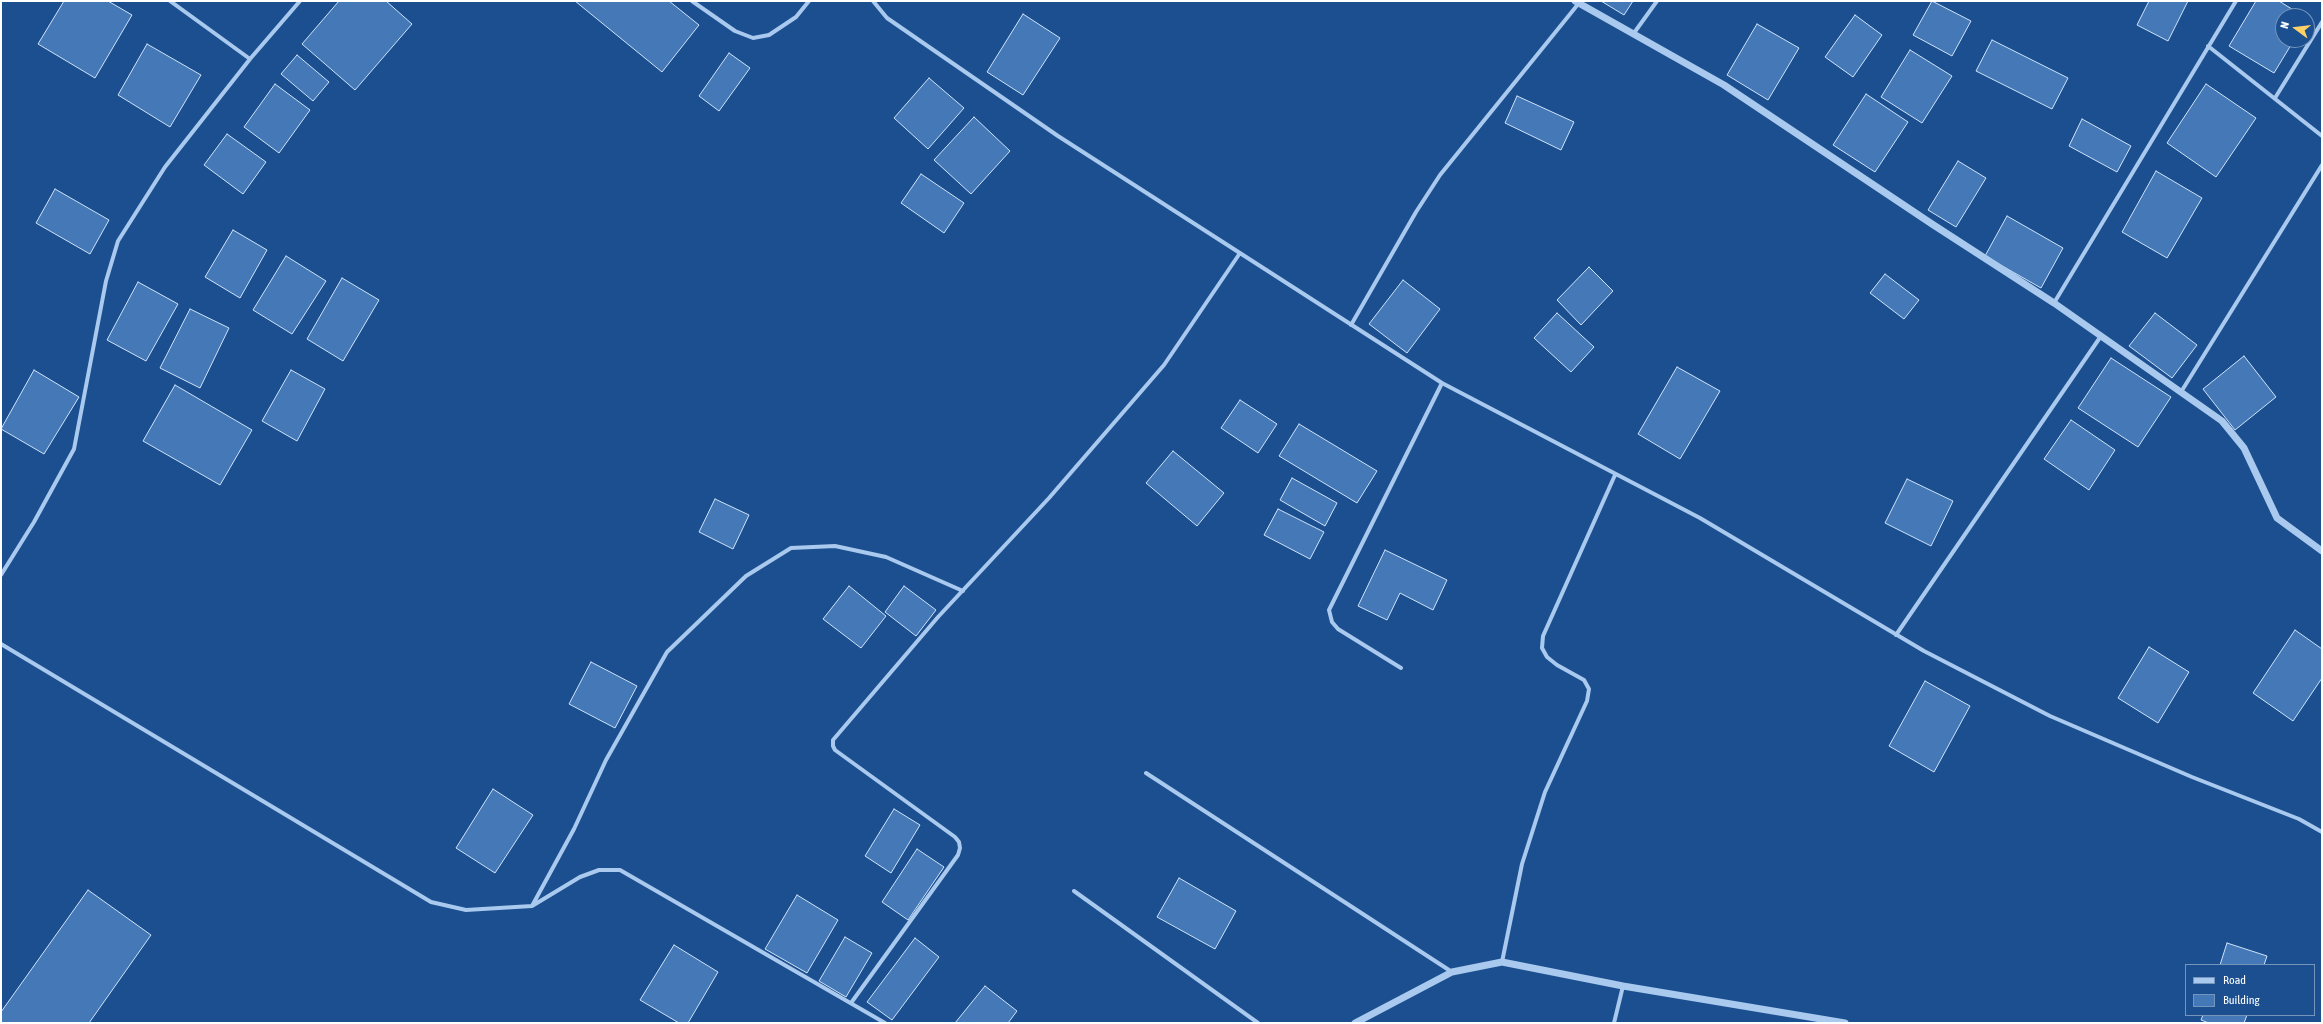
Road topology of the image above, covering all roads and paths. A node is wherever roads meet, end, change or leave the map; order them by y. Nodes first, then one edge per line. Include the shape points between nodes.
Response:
1 (170, 1) edge
2 (300, 1) edge
3 (692, 1) edge
4 (809, 1) edge
5 (873, 1) edge
6 (1657, 1) edge
7 (2236, 1) edge
8 (1577, 2) edge
9 (2322, 22) edge
10 (1634, 34) junction
11 (2208, 46) junction
12 (250, 59) junction
13 (2275, 98) junction
14 (2322, 136) edge
15 (2322, 165) edge
16 (1240, 253) junction
17 (2054, 303) junction
18 (1351, 325) junction
19 (2101, 336) junction
20 (1442, 383) junction
21 (2181, 392) junction
22 (1616, 475) junction
23 (2322, 551) edge
24 (1, 575) edge
25 (962, 591) junction
26 (1896, 635) junction
27 (1, 644) edge
28 (1401, 668) dead end
29 (1146, 773) dead end
30 (2322, 832) edge
31 (1074, 890) dead end
32 (532, 906) junction
33 (1502, 962) junction
34 (1452, 972) junction
35 (1623, 986) junction
36 (851, 1003) junction
37 (885, 1023) edge
38 (1258, 1023) edge
39 (1355, 1023) edge
40 (1614, 1023) edge
41 (1845, 1023) edge

1 - 12 street
2 - 12 street
3 - 4 street via 735,31 753,38 769,35 791,21
5 - 16 street via 887,18 1058,136
6 - 10 street
7 - 11 street
8 - 10 street
8 - 18 street via 1440,175
9 - 13 street
10 - 17 street via 1724,85
11 - 13 street
11 - 17 street
12 - 24 street via 165,167 118,241 106,280 74,449
13 - 14 street
15 - 21 street
16 - 18 street
16 - 25 street via 1164,365 1049,498
17 - 19 street
18 - 20 street
19 - 21 street
19 - 26 street
20 - 22 street
20 - 28 street via 1328,610 1332,622 1338,629
21 - 23 street via 2222,421 2234,434 2244,448 2277,518
22 - 26 street via 1700,518
22 - 33 street via 1543,636 1542,648 1547,656 1557,665 1584,680 1589,689 1588,701 1545,792 1522,864
25 - 32 street via 886,556 835,546 791,548 746,576 667,652 606,760 574,829
25 - 36 street via 833,740 832,746 835,750 955,836 960,848 958,855
26 - 30 street via 2050,716 2192,777 2299,819
27 - 32 street via 431,902 466,910
29 - 34 street
31 - 38 street
32 - 36 street via 580,876 599,870 620,870
33 - 34 street
33 - 35 street
34 - 39 street
35 - 40 street
35 - 41 street
36 - 37 street

